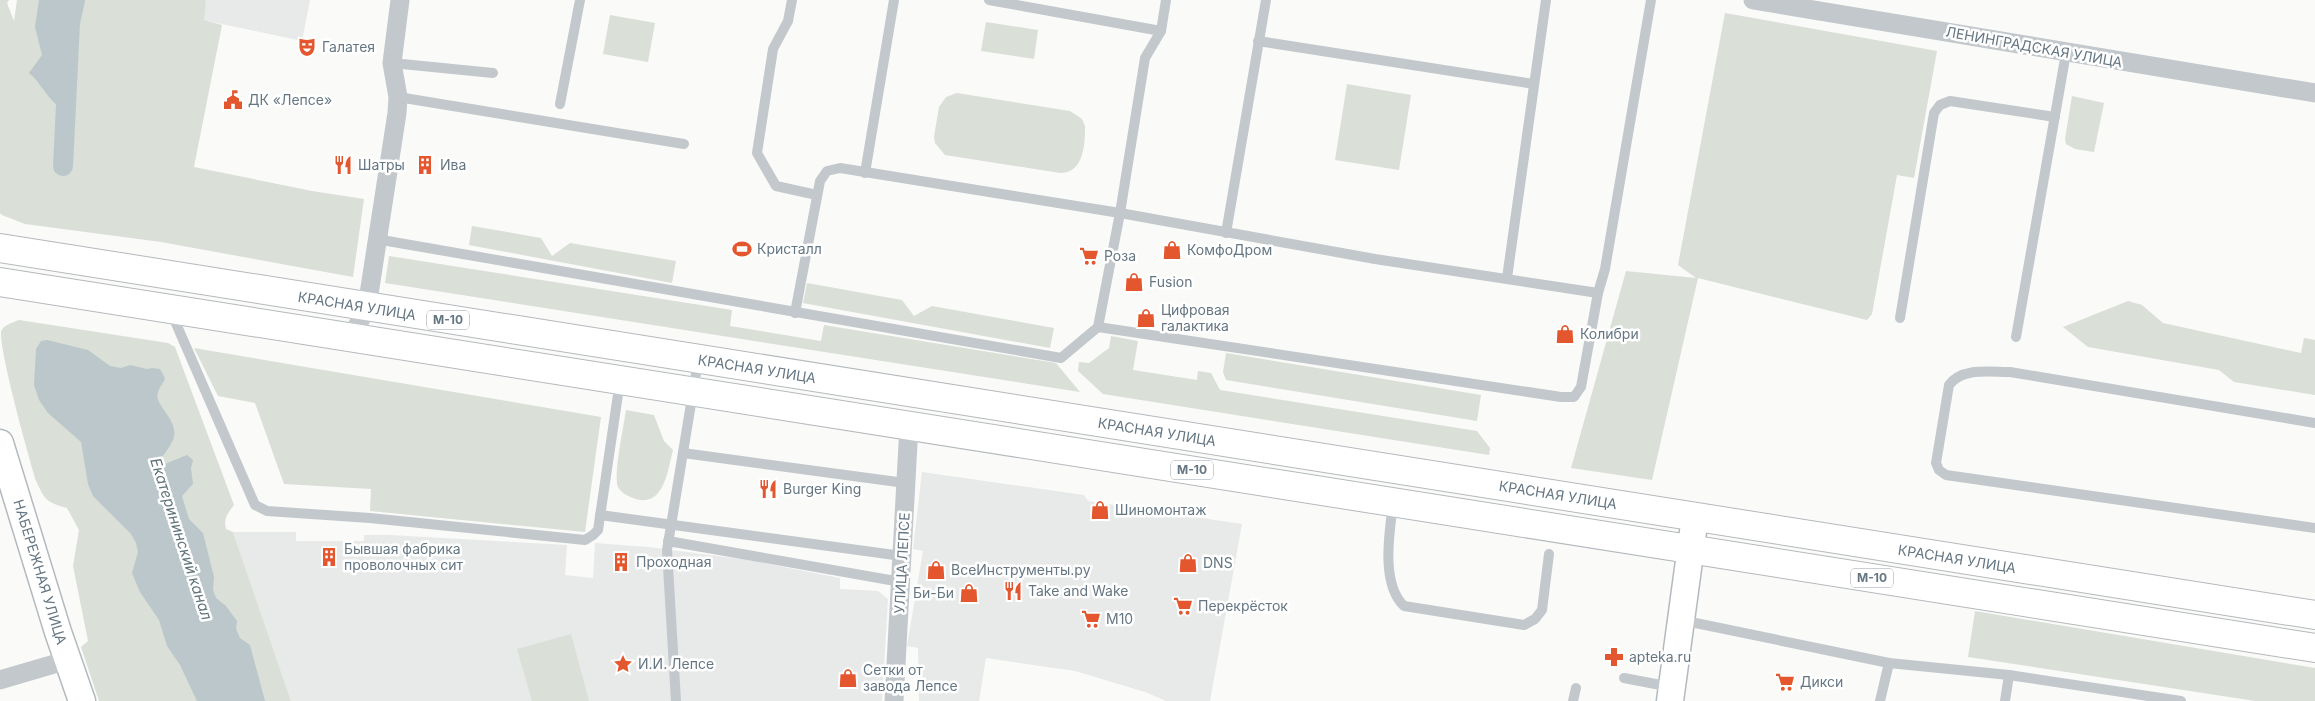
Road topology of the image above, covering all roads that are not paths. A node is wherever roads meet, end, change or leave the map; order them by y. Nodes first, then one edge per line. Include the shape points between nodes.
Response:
1 (400, 0) edge
2 (580, 0) edge
3 (792, 0) edge
4 (894, 0) edge
5 (988, 0) edge
6 (1166, 0) edge
7 (1266, 0) edge
8 (1546, 0) edge
9 (1651, 0) edge
10 (1753, 0) edge
11 (1161, 31) junction
12 (1258, 41) junction
13 (2066, 53) junction
14 (392, 63) junction
15 (493, 73) dead end
16 (1534, 84) junction
17 (2315, 93) edge
18 (398, 97) junction
19 (560, 104) dead end
20 (2055, 118) junction
21 (684, 144) dead end
22 (866, 173) junction
23 (817, 195) junction
24 (1120, 213) junction
25 (1226, 233) junction
26 (376, 239) junction
27 (0, 248) edge
28 (1507, 278) junction
29 (0, 282) edge
30 (1598, 293) junction
31 (367, 307) junction
32 (170, 309) junction
33 (795, 313) junction
34 (1900, 318) dead end
35 (1098, 327) junction
36 (2016, 337) dead end
37 (351, 338) junction
38 (698, 360) junction
39 (620, 380) junction
40 (693, 392) junction
41 (2315, 423) edge
42 (909, 425) junction
43 (0, 443) edge
44 (683, 453) junction
45 (905, 483) junction
46 (1393, 501) junction
47 (600, 515) junction
48 (1695, 517) junction
49 (671, 526) junction
50 (2315, 528) edge
51 (668, 541) junction
52 (1691, 550) junction
53 (1549, 554) dead end
54 (902, 556) junction
55 (901, 582) junction
56 (2315, 615) edge
57 (1680, 620) junction
58 (2315, 648) edge
59 (68, 660) junction
60 (1889, 664) junction
61 (2008, 675) junction
62 (1624, 678) dead end
63 (0, 680) edge
64 (1576, 688) dead end
65 (1671, 694) edge
66 (82, 701) edge
67 (676, 701) edge
68 (894, 701) edge
69 (1573, 701) edge
70 (1880, 701) edge
71 (2005, 701) edge
72 (2181, 701) edge

1 - 14 street
2 - 19 lane
3 - 23 lane via 788,21 772,49 757,153 776,186
4 - 22 lane
5 - 11 lane
6 - 11 lane
7 - 12 lane
8 - 16 lane
9 - 30 lane via 1605,269
10 - 13 street, ЛЕНИНГРАДСКАЯ УЛИЦА
11 - 24 lane via 1146,58
12 - 16 lane
12 - 25 lane
13 - 17 street, ЛЕНИНГРАДСКАЯ УЛИЦА
13 - 20 lane
14 - 15 lane
14 - 18 street
16 - 28 lane
18 - 21 lane
18 - 26 street
20 - 34 lane via 1950,101 1940,105 1934,113
20 - 36 lane
22 - 23 lane via 832,169 822,175
22 - 24 lane
23 - 33 lane
24 - 25 lane
24 - 35 lane
25 - 28 lane
26 - 31 street
26 - 33 lane
27 - 31 highway, КРАСНАЯ УЛИЦА / М-10
28 - 30 lane
29 - 32 highway, М-10
30 - 35 lane via 1581,387 1570,398
31 - 37 street
31 - 38 highway, КРАСНАЯ УЛИЦА / М-10
32 - 37 highway, М-10
32 - 47 lane via 234,460 255,505 260,509 585,540 596,533
33 - 35 lane via 1061,358
37 - 39 highway, М-10
38 - 40 lane
38 - 48 highway, КРАСНАЯ УЛИЦА / М-10
39 - 40 highway, М-10
39 - 47 lane
40 - 42 highway, М-10
40 - 44 lane
41 - 50 lane via 2010,372 1974,372 1949,385 1936,463 1946,475
42 - 45 street, УЛИЦА ЛЕПСЕ
42 - 46 highway, М-10
43 - 59 street, НАБЕРЕЖНАЯ УЛИЦА
44 - 45 lane
44 - 49 lane
45 - 54 street, УЛИЦА ЛЕПСЕ
46 - 52 highway, М-10
46 - 53 lane via 1390,577 1392,589 1404,606 1524,625 1542,610
47 - 49 lane
48 - 52 street
48 - 56 highway, КРАСНАЯ УЛИЦА / М-10
49 - 51 lane
49 - 54 lane
51 - 55 lane
51 - 67 lane
52 - 57 street
52 - 58 highway, М-10
54 - 55 street, УЛИЦА ЛЕПСЕ
55 - 68 street, УЛИЦА ЛЕПСЕ
57 - 60 lane
57 - 65 street
59 - 63 street
59 - 66 street, НАБЕРЕЖНАЯ УЛИЦА
60 - 61 lane
60 - 70 lane
61 - 71 lane
61 - 72 lane
62 - 65 lane
64 - 69 lane

